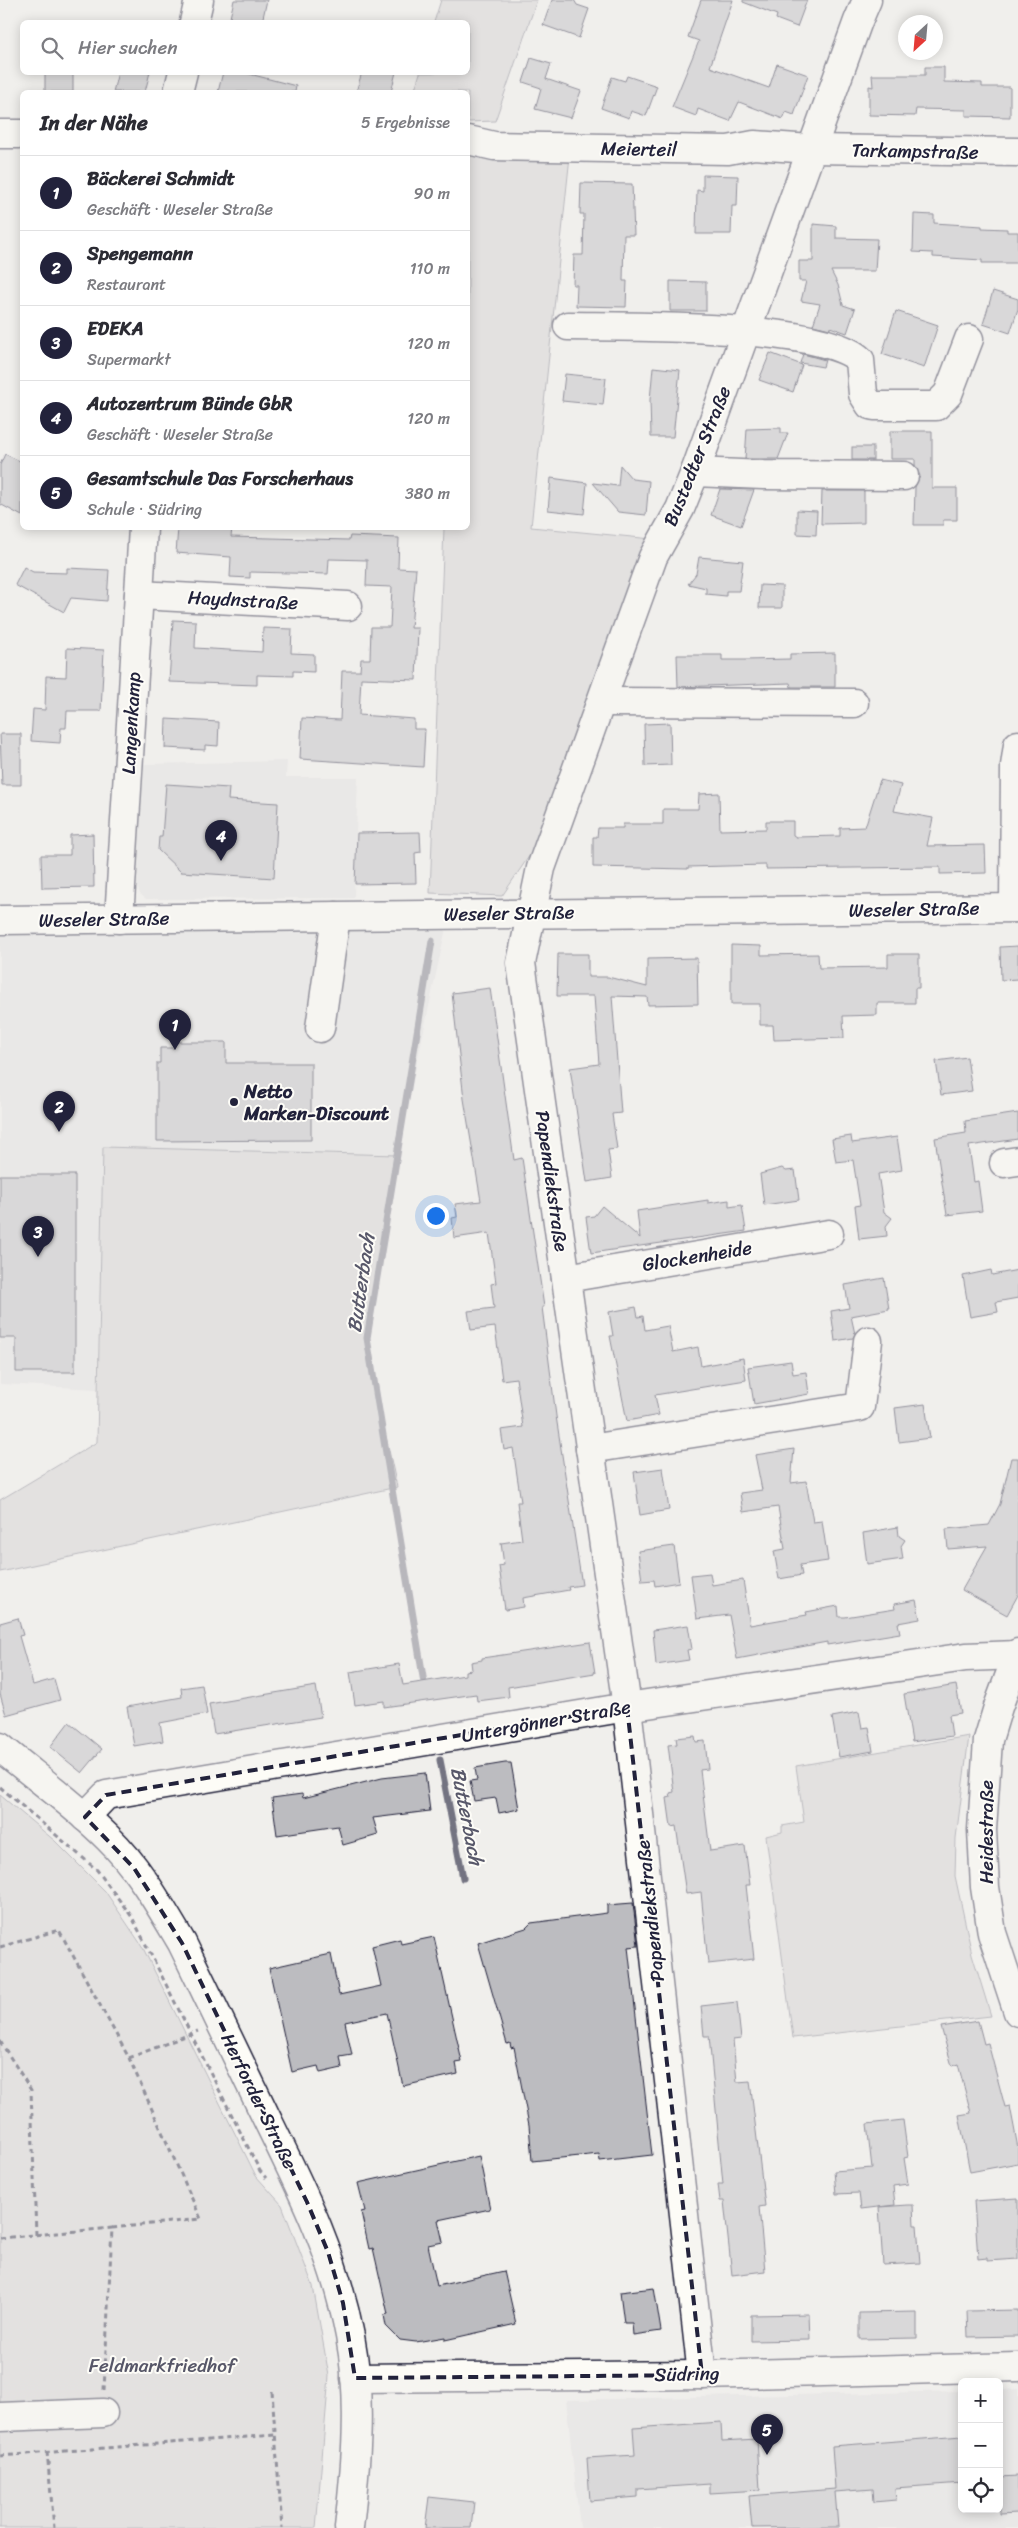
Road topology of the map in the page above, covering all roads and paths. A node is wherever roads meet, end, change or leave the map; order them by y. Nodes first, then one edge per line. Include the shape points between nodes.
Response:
1 (199, 0) edge
2 (867, 0) edge
3 (194, 20) edge
4 (182, 75) edge
5 (178, 90) edge
6 (0, 134) edge
7 (20, 134) edge
8 (470, 140) edge
9 (811, 149) junction
10 (1018, 152) edge
11 (568, 326) dead end
12 (745, 331) junction
13 (969, 339) dead end
14 (695, 472) junction
15 (904, 476) dead end
16 (143, 530) edge
17 (139, 595) junction
18 (348, 606) dead end
19 (602, 702) junction
20 (854, 703) dead end
21 (1018, 745) edge
22 (1016, 908) edge
23 (532, 913) junction
24 (336, 916) junction
25 (119, 919) junction
26 (0, 920) edge
27 (320, 1028) dead end
28 (829, 1234) dead end
29 (566, 1278) junction
30 (868, 1341) dead end
31 (590, 1449) junction
32 (1018, 1654) edge
33 (627, 1707) junction
34 (0, 1747) edge
35 (0, 1787) edge
36 (85, 1817) junction
37 (0, 1948) edge
38 (1018, 2012) edge
39 (220, 2022) junction
40 (191, 2034) junction
41 (0, 2041) edge
42 (129, 2058) junction
43 (271, 2184) dead end
44 (112, 2228) junction
45 (36, 2235) junction
46 (0, 2238) edge
47 (1018, 2367) edge
48 (702, 2374) junction
49 (355, 2378) junction
50 (272, 2391) dead end
51 (103, 2413) joint
52 (0, 2416) edge
53 (275, 2435) junction
54 (47, 2452) junction
55 (0, 2456) edge
56 (54, 2528) edge
57 (282, 2528) edge
58 (349, 2528) edge

1 - 3 street
2 - 9 street, Bustedter Straße
4 - 5 street
6 - 7 street
8 - 9 street, Meierteil via 494,146 728,150 754,145
9 - 10 street, Tarkampstraße
9 - 12 street, Bustedter Straße
11 - 12 street
12 - 13 street via 794,337 851,353 862,363 864,398 870,406 930,407 942,402
12 - 14 street, Bustedter Straße
14 - 15 street via 763,476
14 - 19 street, Bustedter Straße via 680,509 653,557
16 - 17 street, Langenkamp
17 - 18 street, Haydnstraße
17 - 25 street, Langenkamp
19 - 20 street
19 - 23 street, Bustedter Straße via 541,868
21 - 22 street via 1015,766
22 - 23 street, Weseler Straße
23 - 24 street, Weseler Straße
23 - 29 street, Papendiekstraße via 521,963
24 - 25 street, Weseler Straße
24 - 27 street
25 - 26 street, Weseler Straße
28 - 29 street, Glockenheide
29 - 31 street, Papendiekstraße
30 - 31 street via 860,1407
31 - 33 street, Papendiekstraße
32 - 33 street, Untergönner Straße via 966,1657
32 - 38 street, Heidestraße via 988,1740 982,1830 985,1887 992,1933
33 - 36 street, Untergönner Straße via 106,1795
33 - 48 street, Papendiekstraße
34 - 36 street, Herforder Straße
35 - 40 path via 97,1870 132,1917
36 - 39 street, Herforder Straße via 109,1838 158,1902
37 - 42 path via 60,1930
39 - 40 path
39 - 49 street, Herforder Straße via 328,2252 344,2311
40 - 42 path
40 - 43 path via 260,2171
41 - 45 path via 31,2090
42 - 44 path via 201,2219
44 - 45 path
44 - 51 path
45 - 46 path
47 - 48 street, Südring
48 - 49 street, Südring
49 - 58 street, Herforder Straße via 356,2443
50 - 53 path
51 - 52 street
53 - 54 path
53 - 57 path
54 - 55 path
54 - 56 path

